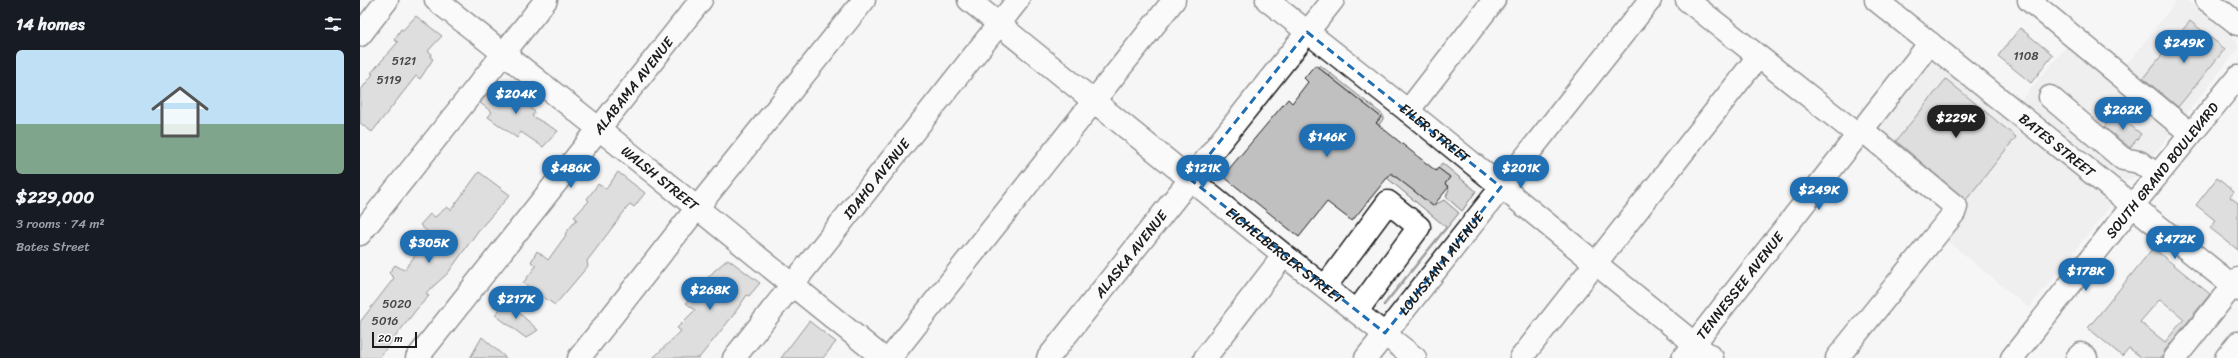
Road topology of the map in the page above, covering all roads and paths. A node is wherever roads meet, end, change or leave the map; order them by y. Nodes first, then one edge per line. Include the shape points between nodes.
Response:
1 (387, 0) edge
2 (436, 0) edge
3 (546, 0) edge
4 (701, 0) edge
5 (864, 0) edge
6 (970, 0) edge
7 (1018, 0) edge
8 (1174, 0) edge
9 (1267, 0) edge
10 (1332, 0) edge
11 (1494, 0) edge
12 (1650, 0) edge
13 (1687, 0) edge
14 (1876, 0) edge
15 (2029, 0) edge
16 (2207, 0) edge
17 (999, 24) junction
18 (2238, 24) edge
19 (1307, 32) junction
20 (360, 35) edge
21 (1930, 43) junction
22 (504, 53) junction
23 (1758, 57) junction
24 (2234, 89) edge
25 (2050, 97) dead end
26 (1095, 101) junction
27 (1408, 111) junction
28 (598, 128) junction
29 (1859, 131) junction
30 (2191, 134) junction
31 (2157, 175) junction
32 (1190, 179) junction
33 (1501, 187) junction
34 (2133, 205) junction
35 (697, 208) junction
36 (360, 234) edge
37 (1284, 255) junction
38 (1595, 265) junction
39 (793, 284) junction
40 (2236, 284) edge
41 (1325, 287) junction
42 (1357, 312) junction
43 (1385, 333) junction
44 (2238, 343) edge
45 (1689, 351) edge
46 (417, 358) edge
47 (580, 358) edge
48 (734, 358) edge
49 (883, 358) edge
50 (890, 358) edge
51 (1048, 358) edge
52 (1205, 358) edge
53 (1366, 358) edge
54 (1415, 358) edge
55 (1521, 358) edge
56 (1712, 358) edge
57 (1837, 358) edge
58 (2012, 358) edge
59 (2078, 358) edge
60 (2086, 358) edge
61 (2176, 358) edge
62 (2226, 358) edge

1 - 20 street
2 - 22 street, WALSH STREET
3 - 22 street
4 - 28 street, ALABAMA AVENUE
5 - 35 street
6 - 17 street, EICHELBERGER STREET
7 - 17 street, IDAHO AVENUE
8 - 26 street
9 - 19 street, EILER STREET
10 - 19 street, ALASKA AVENUE
11 - 27 street
12 - 33 street, LOUISIANA AVENUE
13 - 23 street
14 - 21 street, BATES STREET
15 - 30 street
16 - 18 street
17 - 26 street, EICHELBERGER STREET
17 - 39 street, IDAHO AVENUE
19 - 27 street, EILER STREET
19 - 32 street, ALASKA AVENUE
21 - 29 street, TENNESSEE AVENUE
21 - 34 street, BATES STREET
22 - 28 street, WALSH STREET
22 - 36 street
23 - 29 street
23 - 38 street
24 - 30 street, SOUTH GRAND BOULEVARD
25 - 31 street via 2123,159 2138,162
26 - 32 street, EICHELBERGER STREET
26 - 50 street
27 - 33 street, EILER STREET
28 - 35 street, WALSH STREET
28 - 46 street, ALABAMA AVENUE
29 - 45 street, TENNESSEE AVENUE
29 - 57 street via 1956,207 1954,213
30 - 31 street, SOUTH GRAND BOULEVARD
31 - 34 street, SOUTH GRAND BOULEVARD
32 - 37 street, EICHELBERGER STREET
32 - 51 street, ALASKA AVENUE
33 - 38 street, EILER STREET
33 - 43 street, LOUISIANA AVENUE
34 - 40 street, BATES STREET
34 - 58 street, SOUTH GRAND BOULEVARD
35 - 39 street, WALSH STREET
35 - 47 street
37 - 41 street, EICHELBERGER STREET
37 - 52 street
38 - 45 street, EILER STREET
38 - 55 street
39 - 48 street, IDAHO AVENUE
39 - 49 street, WALSH STREET
40 - 61 street
41 - 42 street, EICHELBERGER STREET
41 - 42 street via 1388,202 1419,227
42 - 43 street, EICHELBERGER STREET
43 - 53 street, LOUISIANA AVENUE
43 - 54 street, EICHELBERGER STREET
44 - 62 street
45 - 56 street, EILER STREET
59 - 60 street via 2081,354

